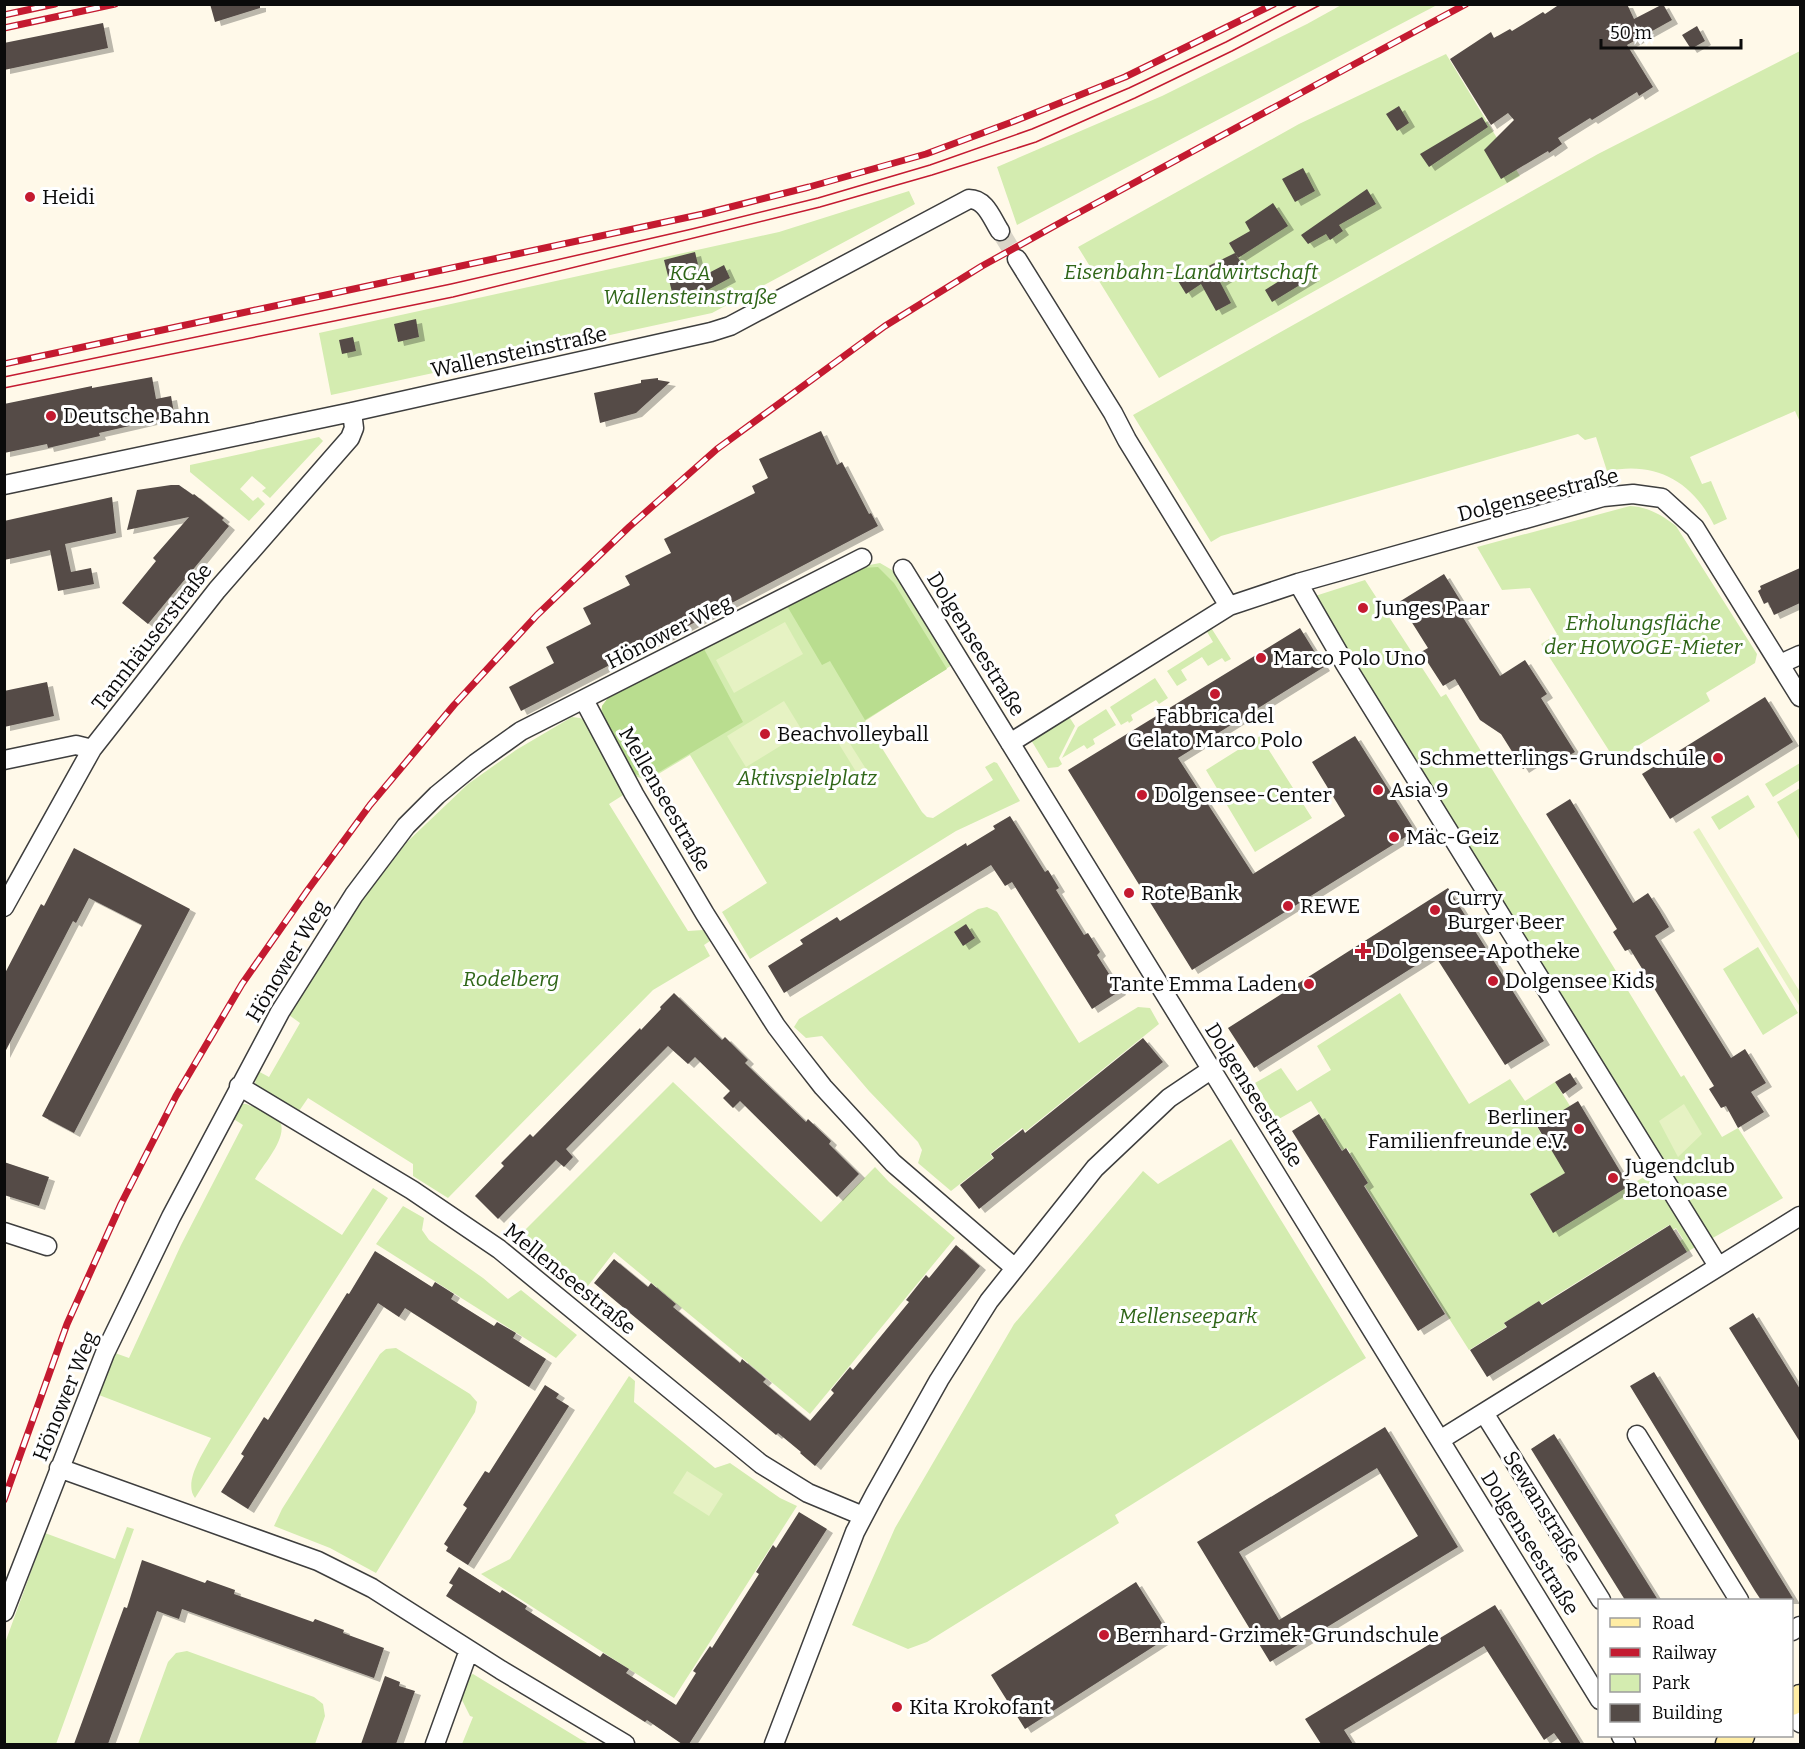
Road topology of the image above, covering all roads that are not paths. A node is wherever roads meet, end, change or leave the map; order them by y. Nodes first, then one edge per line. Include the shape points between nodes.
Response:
1 (1000, 231) tunnel mouth
2 (1017, 259) tunnel mouth
3 (352, 412) junction
4 (4, 485) edge
5 (862, 558) dead end
6 (903, 569) dead end
7 (1298, 583) junction
8 (1229, 606) junction
9 (1800, 655) edge
10 (1780, 664) junction
11 (1800, 697) edge
12 (584, 700) junction
13 (1010, 743) junction
14 (92, 749) junction
15 (4, 760) edge
16 (4, 907) edge
17 (1212, 1069) junction
18 (240, 1086) junction
19 (1800, 1216) edge
20 (4, 1232) edge
21 (46, 1246) dead end
22 (1718, 1266) junction
23 (1015, 1268) junction
24 (1484, 1413) junction
25 (1637, 1435) dead end
26 (1440, 1440) junction
27 (59, 1468) junction
28 (863, 1516) junction
29 (1600, 1599) edge
30 (1738, 1599) edge
31 (4, 1612) edge
32 (469, 1650) junction
33 (1598, 1698) edge
34 (435, 1744) edge
35 (625, 1744) edge
36 (774, 1744) edge

1 - 3 street, Wallensteinstraße via 983,203 969,199 730,326
2 - 8 street
3 - 4 street, Wallensteinstraße
3 - 14 street, Tannhäuserstraße via 354,428 350,438 217,590
5 - 12 street, Hönower Weg
6 - 13 street, Dolgenseestraße
7 - 8 street, Dolgenseestraße
7 - 10 street, Dolgenseestraße via 1603,497 1633,494 1662,498 1695,528
7 - 22 street
8 - 13 street, Dolgenseestraße
9 - 10 street
10 - 11 street, Dolgenseestraße
12 - 18 street, Hönower Weg via 521,731 437,795 406,826 310,963
12 - 23 street, Mellenseestraße via 633,794 705,914 776,1026 822,1087 893,1163
13 - 17 street, Dolgenseestraße
14 - 15 street via 75,745
14 - 16 street, Tannhäuserstraße
17 - 23 street via 1169,1098 1095,1168
17 - 26 street, Dolgenseestraße
18 - 27 street, Hönower Weg via 105,1353
18 - 28 street, Mellenseestraße via 412,1190 499,1249 761,1464 808,1493
19 - 22 street
20 - 21 street
22 - 24 street
23 - 28 street via 939,1380
24 - 26 street
24 - 29 street, Sewanstraße
25 - 30 street
26 - 33 street, Dolgenseestraße
27 - 31 street, Hönower Weg
27 - 32 street via 318,1561 372,1588
28 - 36 street
32 - 34 street
32 - 35 street

